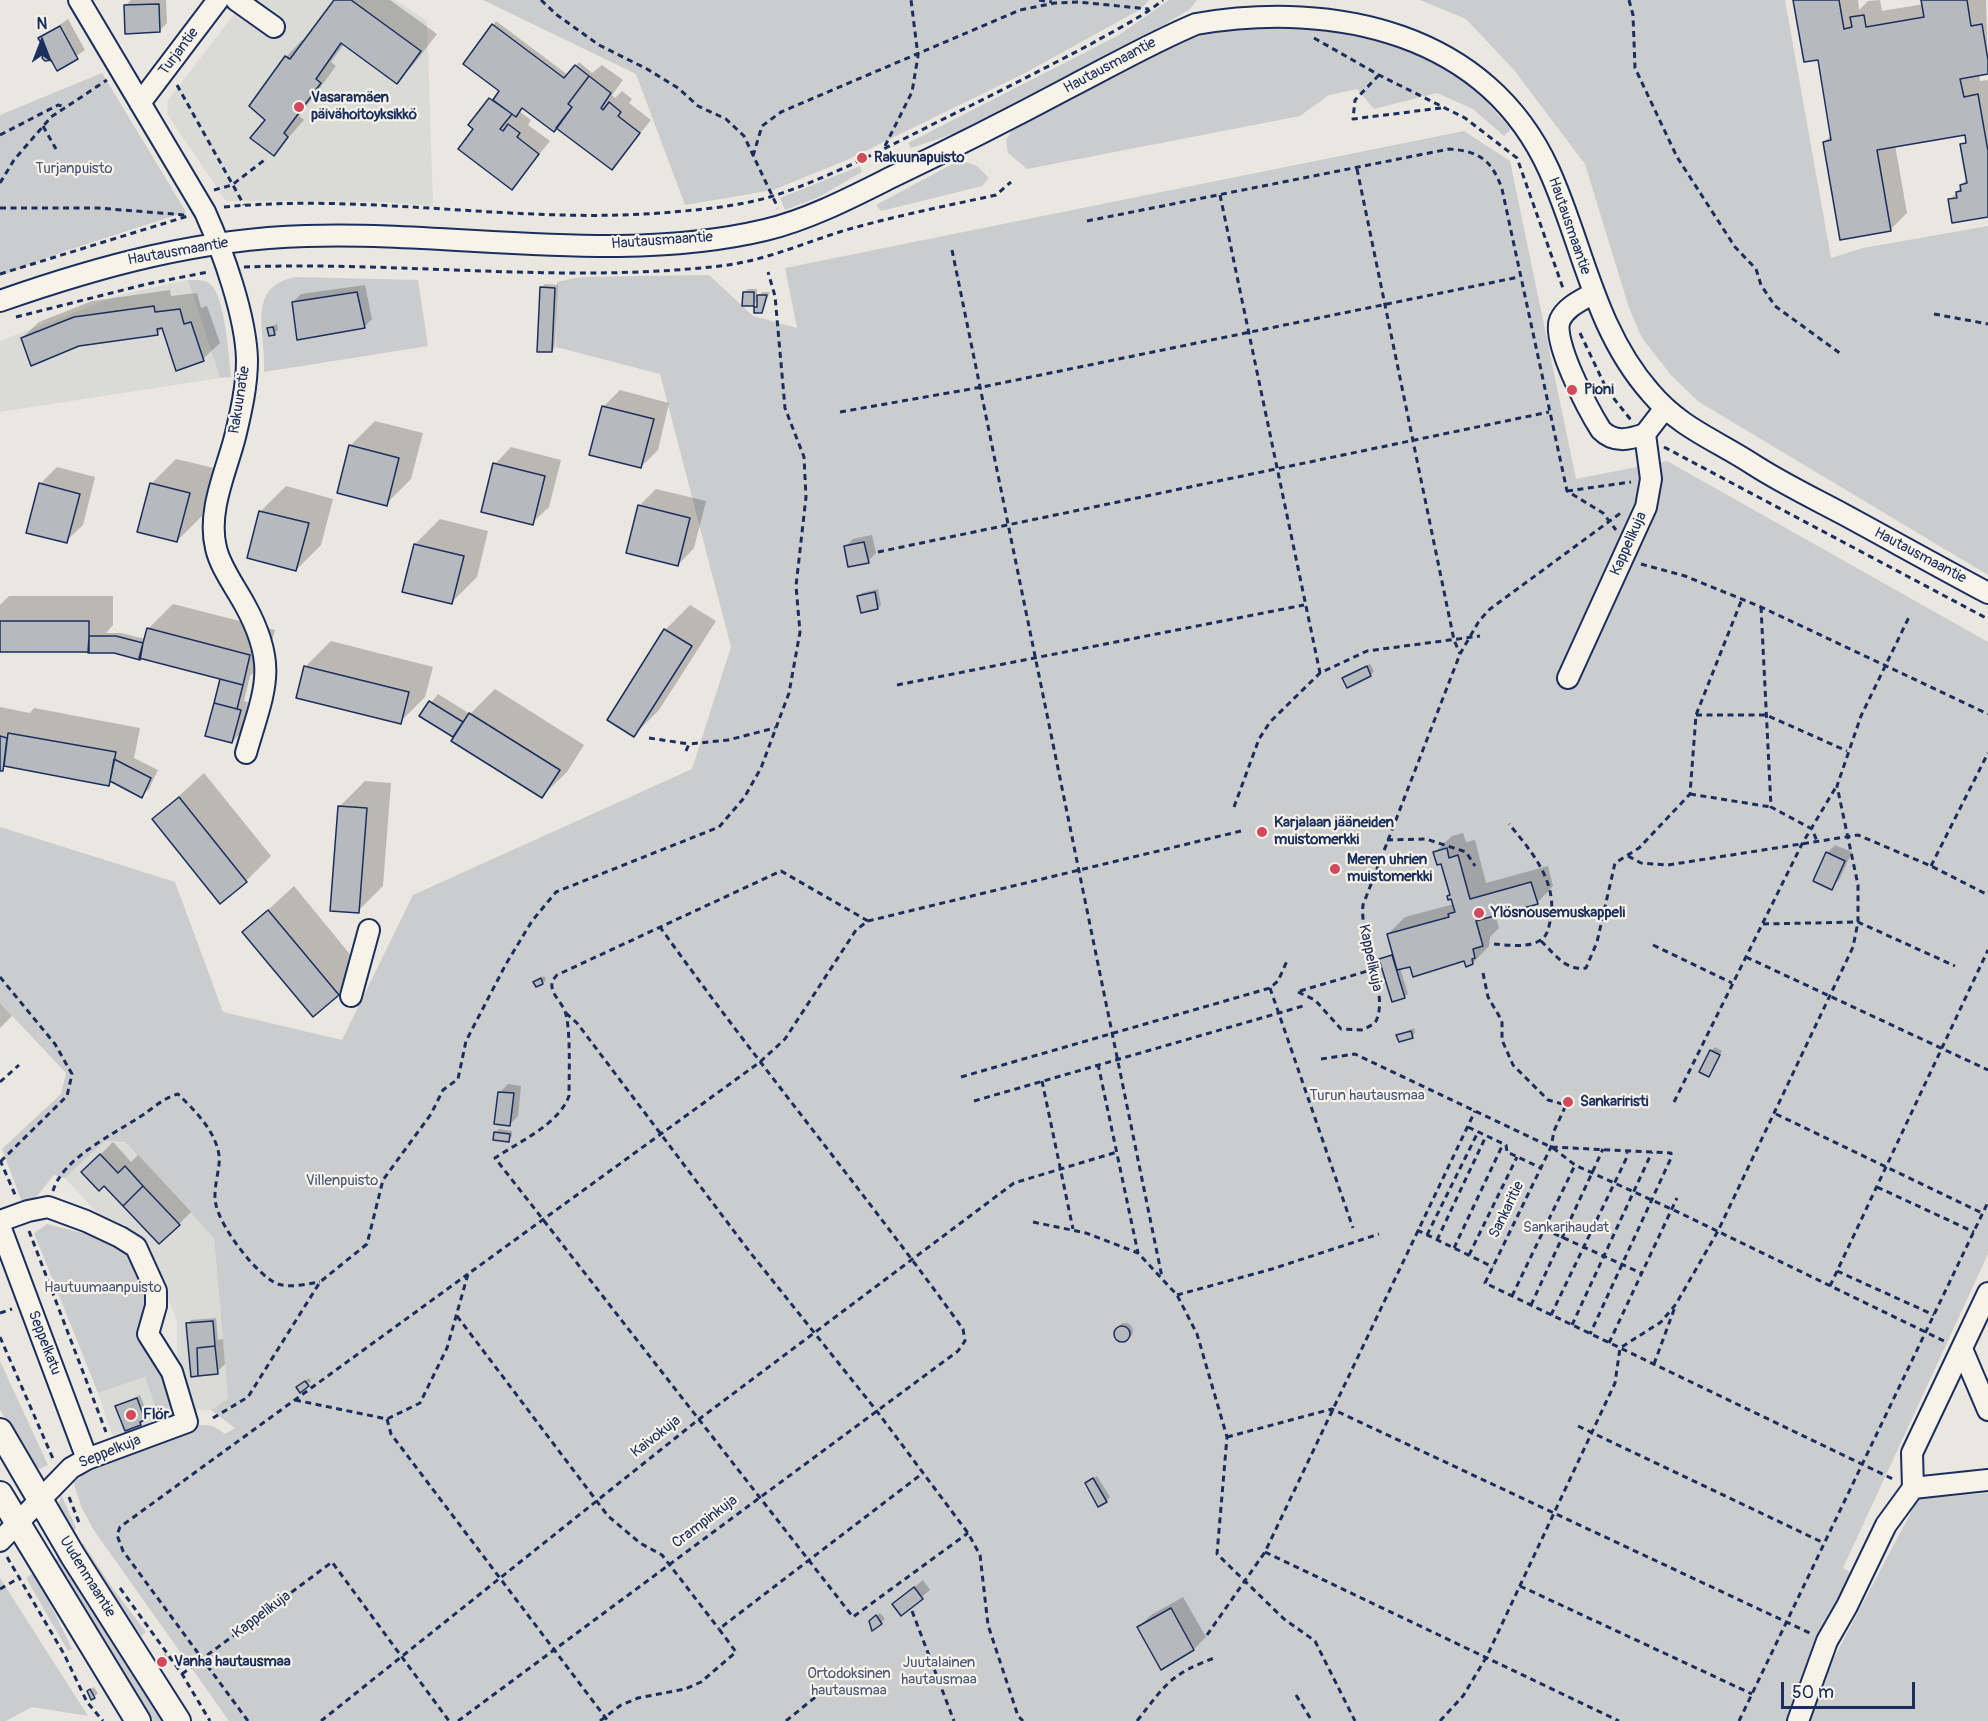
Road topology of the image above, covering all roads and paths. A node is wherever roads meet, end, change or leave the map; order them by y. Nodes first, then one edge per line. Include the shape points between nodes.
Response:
1 (79, 0) edge
2 (218, 0) edge
3 (236, 0) edge
4 (541, 0) edge
5 (911, 0) edge
6 (1039, 0) edge
7 (1163, 0) edge
8 (1629, 0) edge
9 (1055, 3) junction
10 (1236, 6) edge
11 (1151, 9) junction
12 (274, 27) dead end
13 (1312, 37) dead end
14 (918, 56) junction
15 (1379, 75) junction
16 (109, 80) dead end
17 (177, 85) dead end
18 (140, 103) junction
19 (66, 107) junction
20 (1443, 108) junction
21 (43, 126) junction
22 (0, 135) edge
23 (884, 147) junction
24 (57, 149) dead end
25 (753, 156) junction
26 (267, 158) dead end
27 (1517, 158) dead end
28 (1357, 169) junction
29 (2, 177) edge
30 (0, 183) edge
31 (232, 185) junction
32 (212, 191) dead end
33 (1220, 195) junction
34 (773, 196) junction
35 (244, 205) junction
36 (222, 207) dead end
37 (0, 208) edge
38 (1088, 221) dead end
39 (219, 243) junction
40 (952, 250) dead end
41 (205, 272) dead end
42 (768, 272) dead end
43 (0, 274) edge
44 (1519, 277) junction
45 (1592, 294) junction
46 (0, 301) edge
47 (1385, 304) junction
48 (1934, 314) dead end
49 (11, 318) dead end
50 (1988, 324) edge
51 (1248, 332) junction
52 (1841, 354) dead end
53 (982, 387) junction
54 (1665, 408) junction
55 (840, 412) dead end
56 (1549, 412) junction
57 (1645, 434) junction
58 (1414, 441) junction
59 (1276, 469) junction
60 (1651, 479) junction
61 (1566, 491) junction
62 (1628, 506) dead end
63 (1610, 521) junction
64 (1008, 524) junction
65 (878, 552) dead end
66 (1626, 553) junction
67 (1988, 593) edge
68 (1742, 599) junction
69 (1304, 605) junction
70 (1761, 607) junction
71 (1911, 615) dead end
72 (1480, 636) dead end
73 (1468, 638) junction
74 (1454, 640) junction
75 (1460, 654) junction
76 (1035, 660) junction
77 (1884, 666) junction
78 (1320, 674) junction
79 (1568, 678) dead end
80 (897, 685) dead end
81 (1988, 714) edge
82 (1696, 715) junction
83 (1766, 715) junction
84 (775, 728) junction
85 (649, 738) dead end
86 (689, 744) junction
87 (1847, 751) junction
88 (686, 752) dead end
89 (246, 753) dead end
90 (1988, 753) edge
91 (1837, 786) junction
92 (1690, 794) junction
93 (1234, 807) dead end
94 (1771, 807) junction
95 (1509, 824) dead end
96 (1812, 829) junction
97 (1241, 831) dead end
98 (1846, 836) junction
99 (1387, 840) junction
100 (1817, 841) junction
101 (1802, 844) junction
102 (1628, 856) junction
103 (1475, 866) dead end
104 (1931, 866) junction
105 (1078, 871) junction
106 (1988, 895) edge
107 (868, 921) junction
108 (1858, 922) junction
109 (1763, 924) junction
110 (660, 927) junction
111 (369, 930) dead end
112 (1541, 941) junction
113 (1494, 944) dead end
114 (1653, 945) dead end
115 (1988, 950) edge
116 (1746, 957) junction
117 (1287, 961) dead end
118 (1955, 966) dead end
119 (1381, 967) dead end
120 (1373, 970) junction
121 (1483, 973) dead end
122 (0, 977) edge
123 (1732, 983) junction
124 (1270, 988) junction
125 (1830, 995) junction
126 (351, 996) dead end
127 (1303, 1006) dead end
128 (1278, 1011) junction
129 (566, 1013) junction
130 (1112, 1032) junction
131 (1942, 1048) junction
132 (1118, 1059) junction
133 (1321, 1059) dead end
134 (760, 1062) junction
135 (1098, 1064) junction
136 (19, 1065) dead end
137 (1988, 1070) edge
138 (962, 1077) dead end
139 (1042, 1081) junction
140 (0, 1083) edge
141 (974, 1101) dead end
142 (1674, 1102) dead end
143 (1475, 1111) junction
144 (1776, 1114) junction
145 (1468, 1127) junction
146 (1478, 1132) junction
147 (661, 1134) junction
148 (1486, 1136) junction
149 (1503, 1144) junction
150 (1551, 1147) junction
151 (1604, 1149) junction
152 (1627, 1150) junction
153 (1653, 1151) junction
154 (1117, 1152) junction
155 (1517, 1157) junction
156 (1, 1161) edge
157 (1575, 1165) junction
158 (1886, 1167) junction
159 (1060, 1168) junction
160 (1541, 1168) junction
161 (1594, 1174) junction
162 (1614, 1183) junction
163 (1877, 1187) junction
164 (1634, 1192) junction
165 (1677, 1198) dead end
166 (1652, 1200) junction
167 (1988, 1202) edge
168 (48, 1207) junction
169 (1672, 1210) junction
170 (22, 1213) junction
171 (1983, 1213) junction
172 (0, 1221) edge
173 (542, 1221) junction
174 (1033, 1222) dead end
175 (0, 1226) edge
176 (1353, 1228) dead end
177 (1545, 1229) junction
178 (1073, 1230) junction
179 (1417, 1230) junction
180 (1718, 1231) junction
181 (1974, 1232) junction
182 (1378, 1234) dead end
183 (1427, 1235) junction
184 (1564, 1238) junction
185 (1437, 1240) junction
186 (1584, 1247) junction
187 (1454, 1248) junction
188 (1138, 1253) junction
189 (1469, 1255) junction
190 (1604, 1256) junction
191 (913, 1259) junction
192 (1622, 1264) junction
193 (1493, 1267) junction
194 (1838, 1271) junction
195 (468, 1274) junction
196 (1642, 1274) junction
197 (1162, 1277) junction
198 (320, 1282) junction
199 (1830, 1286) junction
200 (1988, 1293) edge
201 (1178, 1295) junction
202 (1512, 1296) junction
203 (1676, 1304) junction
204 (1532, 1305) junction
205 (1551, 1315) junction
206 (1934, 1315) junction
207 (458, 1317) junction
208 (1572, 1325) junction
209 (1925, 1332) junction
210 (813, 1333) junction
211 (1590, 1334) junction
212 (0, 1336) edge
213 (1609, 1343) junction
214 (1620, 1348) junction
215 (1962, 1349) junction
216 (1654, 1364) junction
217 (1981, 1375) edge
218 (295, 1400) junction
219 (1332, 1408) junction
220 (876, 1410) junction
221 (1988, 1410) edge
222 (213, 1418) dead end
223 (387, 1419) junction
224 (698, 1420) junction
225 (1578, 1426) dead end
226 (0, 1431) edge
227 (1592, 1432) junction
228 (1227, 1437) junction
229 (114, 1450) junction
230 (87, 1459) junction
231 (1863, 1465) junction
232 (924, 1473) junction
233 (61, 1476) junction
234 (1988, 1480) edge
235 (1913, 1488) junction
236 (0, 1494) edge
237 (760, 1497) junction
238 (40, 1499) junction
239 (597, 1499) junction
240 (1555, 1512) junction
241 (18, 1523) junction
242 (84, 1533) dead end
243 (968, 1533) junction
244 (1824, 1543) junction
245 (3, 1548) edge
246 (1265, 1552) junction
247 (809, 1559) junction
248 (670, 1563) junction
249 (500, 1577) junction
250 (19, 1578) junction
251 (113, 1579) dead end
252 (1246, 1581) junction
253 (1520, 1586) junction
254 (0, 1589) edge
255 (912, 1611) dead end
256 (1788, 1623) junction
257 (719, 1629) junction
258 (1207, 1635) dead end
259 (1827, 1641) junction
260 (554, 1650) junction
261 (400, 1656) junction
262 (1487, 1656) junction
263 (1217, 1657) dead end
264 (203, 1659) junction
265 (182, 1674) junction
266 (824, 1690) dead end
267 (1752, 1694) junction
268 (1296, 1695) dead end
269 (1444, 1717) junction
270 (606, 1719) edge
271 (103, 1721) edge
272 (138, 1721) edge
273 (178, 1721) edge
274 (210, 1721) edge
275 (248, 1721) edge
276 (321, 1721) edge
277 (449, 1721) edge
278 (458, 1721) edge
279 (600, 1721) edge
280 (786, 1721) edge
281 (954, 1721) edge
282 (1023, 1721) edge
283 (1137, 1721) edge
284 (1312, 1721) edge
285 (1355, 1721) edge
286 (1440, 1721) edge
287 (1449, 1721) edge
288 (1619, 1721) edge
289 (1739, 1721) edge
290 (1798, 1721) edge

1 - 18 street, Rakuunatie
2 - 18 street, Turjantie
3 - 12 street
4 - 25 path via 599,45 647,69 698,106 726,120 744,136
5 - 14 path
6 - 9 path
7 - 11 path
8 - 52 path via 1635,68 1677,157 1735,247 1756,269 1775,306
9 - 11 path
9 - 14 path via 1020,10
10 - 39 street, Hautausmaantie via 1174,33 875,186 766,230 681,242 630,244 309,236
10 - 45 street, Hautausmaantie via 1294,6 1359,14 1416,32 1477,73 1500,95 1538,148 1556,187
11 - 23 path via 1027,78
13 - 15 path
14 - 23 path via 912,92
14 - 25 path via 782,112 762,126
15 - 20 path
15 - 20 path via 1355,100 1353,119
16 - 19 path
17 - 31 path
18 - 39 street, Rakuunatie
19 - 21 path
19 - 22 path via 58,105
20 - 27 path via 1466,118
21 - 24 path
21 - 29 path
23 - 34 path
25 - 34 path
26 - 31 path
28 - 33 path
28 - 44 path via 1449,149 1468,151 1484,159 1496,171 1502,189
28 - 47 path
29 - 30 path
31 - 32 path
31 - 35 path
33 - 38 path
33 - 51 path
34 - 35 path via 722,206 635,214
35 - 36 path
37 - 43 path via 98,208 189,215
39 - 46 street, Hautausmaantie via 123,261
39 - 89 street, Rakuunatie via 242,323 247,359 242,405 214,518 216,549 256,624 267,668
40 - 53 path
41 - 49 path
42 - 84 path via 775,296 785,408 804,457 806,497 796,586 800,632 789,693
44 - 47 path
44 - 56 path
45 - 54 street, Hautausmaantie via 1628,363
45 - 57 street via 1570,307 1560,319 1559,342 1606,435 1624,440
47 - 51 path
47 - 58 path
48 - 50 path
51 - 53 path
51 - 59 path
53 - 55 path
53 - 64 path
54 - 57 street
54 - 67 street, Hautausmaantie via 1696,433
56 - 58 path
56 - 61 path
57 - 60 street, Kappelikuja
58 - 59 path
58 - 74 path
59 - 64 path
59 - 69 path
60 - 61 path
60 - 66 street, Kappelikuja via 1646,507
61 - 63 path via 1592,505
62 - 63 path, Kappelikuja
63 - 66 path
63 - 73 path, Kappelikuja via 1490,609
64 - 65 path
64 - 76 path
66 - 68 path via 1651,568 1685,576
66 - 79 street, Kappelikuja
68 - 70 path
68 - 82 path
69 - 76 path
69 - 78 path
70 - 77 path
70 - 83 path
71 - 77 path
72 - 73 path
73 - 74 path
73 - 75 path, Kappelikuja
74 - 75 path
74 - 78 path via 1367,651
75 - 99 path, Kappelikuja
76 - 80 path
76 - 105 path
77 - 81 path
77 - 87 path
78 - 93 path via 1265,731
82 - 83 path
82 - 92 path
83 - 87 path
83 - 94 path
84 - 86 path via 728,740
84 - 198 path via 761,768 744,798 719,826 556,892 532,921 466,1041 458,1079 443,1090 431,1114 383,1180 367,1244
85 - 86 path
86 - 88 path
87 - 91 path
90 - 104 path
91 - 96 path
91 - 98 path
92 - 94 path
92 - 102 path
94 - 96 path
95 - 112 path via 1538,861 1551,891 1552,913
96 - 100 path
96 - 101 path
97 - 105 path
98 - 100 path
98 - 104 path via 1858,835
98 - 108 path via 1858,885
99 - 103 path via 1426,839 1466,852
99 - 120 path, Kappelikuja via 1363,904 1363,927
100 - 101 path
101 - 102 path via 1668,865 1641,863
101 - 109 path
102 - 112 path via 1615,863 1612,870 1597,942 1586,968 1566,966
104 - 106 path
105 - 107 path
105 - 130 path
107 - 110 path via 782,871
107 - 134 path via 855,930 785,1039
108 - 109 path
108 - 118 path
108 - 125 path via 1852,947
109 - 116 path
110 - 129 path via 557,975 551,986
110 - 134 path
111 - 126 street
112 - 113 path
114 - 123 path
115 - 131 path
116 - 123 path
116 - 125 path
117 - 124 path via 1278,981
119 - 120 path
120 - 120 path, Kappelikuja via 1298,992 1316,1000 1341,1029 1363,1030 1375,1023 1380,1011
121 - 150 path, Sankaritie via 1488,997 1502,1021 1502,1040 1513,1065 1548,1100 1566,1105
122 - 156 path via 55,1044 72,1074 67,1096
123 - 142 path
124 - 128 path
124 - 130 path
125 - 131 path
125 - 144 path
127 - 128 path
128 - 132 path
128 - 176 path
129 - 147 path via 578,1023
129 - 173 path via 569,1096 565,1107 555,1119 495,1158
130 - 132 path
130 - 138 path
131 - 137 path
131 - 158 path
132 - 135 path
132 - 197 path
133 - 143 path via 1355,1054
134 - 147 path
134 - 191 path
135 - 139 path
135 - 154 path
136 - 140 path
139 - 141 path
139 - 159 path
143 - 145 path
143 - 150 path
144 - 158 path
144 - 180 path
145 - 146 path
145 - 179 path
146 - 148 path
146 - 183 path
147 - 173 path
147 - 210 path
148 - 149 path
148 - 185 path
149 - 155 path via 1507,1152
149 - 187 path
150 - 151 path
150 - 157 path
150 - 160 path, Sankaritie
151 - 152 path
151 - 161 path
152 - 153 path
152 - 162 path
153 - 164 path
153 - 166 path via 1671,1153 1671,1158
154 - 159 path, Kaivokuja
154 - 188 path
155 - 160 path
155 - 189 path
156 - 170 path
157 - 161 path
157 - 177 path
158 - 163 path
158 - 171 path
159 - 178 path
159 - 191 path, Kaivokuja via 1014,1183
160 - 193 path, Sankaritie
161 - 162 path
161 - 184 path
162 - 164 path
162 - 186 path
163 - 181 path
163 - 194 path
164 - 166 path
164 - 190 path
165 - 169 path
166 - 169 path
166 - 192 path
167 - 171 path
168 - 170 street
168 - 198 path via 54,1186 67,1168 162,1099 178,1094 212,1134 219,1156 216,1206 261,1274 280,1284
168 - 229 street, Seppelkuja via 136,1247 156,1291 148,1334 172,1372 187,1422
169 - 180 path
169 - 196 path
170 - 172 street
170 - 229 path
171 - 181 path
173 - 195 path
173 - 224 path
174 - 178 path
175 - 230 street, Seppelkatu
177 - 184 path
177 - 202 path
178 - 188 path
179 - 183 path
179 - 219 path
180 - 199 path
180 - 203 path
181 - 206 path
182 - 201 path
183 - 185 path
184 - 186 path
184 - 204 path
185 - 187 path
186 - 190 path
186 - 205 path
187 - 189 path
188 - 197 path
189 - 193 path
190 - 192 path
190 - 208 path
191 - 210 path, Kaivokuja
191 - 220 path, Crampinkuja via 963,1329 965,1341 958,1351
192 - 196 path
192 - 211 path
193 - 202 path, Sankaritie via 1485,1283
194 - 199 path
194 - 206 path
195 - 207 path
195 - 218 path
196 - 213 path
197 - 201 path
198 - 222 path via 248,1397
199 - 209 path
200 - 215 street
201 - 228 path via 1197,1334
202 - 204 path
203 - 214 path via 1661,1322
203 - 216 path
204 - 205 path
205 - 208 path
206 - 209 path
207 - 223 path via 420,1403
207 - 239 path
208 - 211 path
209 - 215 path
209 - 231 path
210 - 220 path
210 - 224 path, Kaivokuja
211 - 213 path
212 - 233 path
213 - 214 path
214 - 216 path
214 - 227 path via 1615,1383
215 - 217 street
215 - 235 street via 1911,1453
216 - 231 path
217 - 221 street
218 - 223 path
218 - 264 path via 120,1527 117,1535 123,1551
219 - 228 path
219 - 240 path
219 - 246 path
220 - 232 path
220 - 237 path, Crampinkuja
223 - 249 path via 391,1434
224 - 237 path
224 - 239 path, Kaivokuja
225 - 227 path
226 - 238 main road, Uudenmaantie
227 - 240 path
227 - 244 path
228 - 252 path via 1217,1554
229 - 230 street, Seppelkuja
230 - 233 street, Seppelkuja
231 - 235 path
231 - 244 path
232 - 243 path
232 - 247 path
233 - 238 street, Seppelkuja
233 - 242 path
234 - 235 street
235 - 259 street via 1886,1525
236 - 241 main road, Uudenmaantie
237 - 247 path
237 - 248 path, Crampinkuja
238 - 241 street, Seppelkuja
238 - 273 main road, Uudenmaantie
239 - 248 path via 609,1516
239 - 249 path, Kaivokuja
240 - 253 path
240 - 256 path
241 - 245 street, Seppelkuja
241 - 272 main road, Uudenmaantie
243 - 247 path via 854,1617
243 - 282 path via 980,1555 988,1625
244 - 256 path
245 - 250 path
246 - 252 path
246 - 262 path
247 - 257 path
248 - 257 path
248 - 260 path, Crampinkuja
249 - 260 path
249 - 261 path, Kaivokuja
250 - 254 path
250 - 271 path via 87,1702
251 - 265 path
252 - 258 path
252 - 285 path via 1284,1619 1316,1641
253 - 262 path
253 - 267 path
255 - 281 path
256 - 259 path
256 - 267 path
257 - 270 path via 736,1652 701,1682 638,1698 621,1705
259 - 290 street
260 - 270 path
260 - 278 path, Crampinkuja
261 - 264 path, Kappelikuja via 333,1562
261 - 276 path, Kaivokuja
261 - 277 path
262 - 269 path via 1463,1696
262 - 288 path
263 - 283 path via 1193,1666 1162,1687
264 - 265 path, Kappelikuja
264 - 275 path
265 - 274 path
266 - 280 path
267 - 289 path
268 - 284 path
269 - 286 path
269 - 287 path
270 - 279 path

